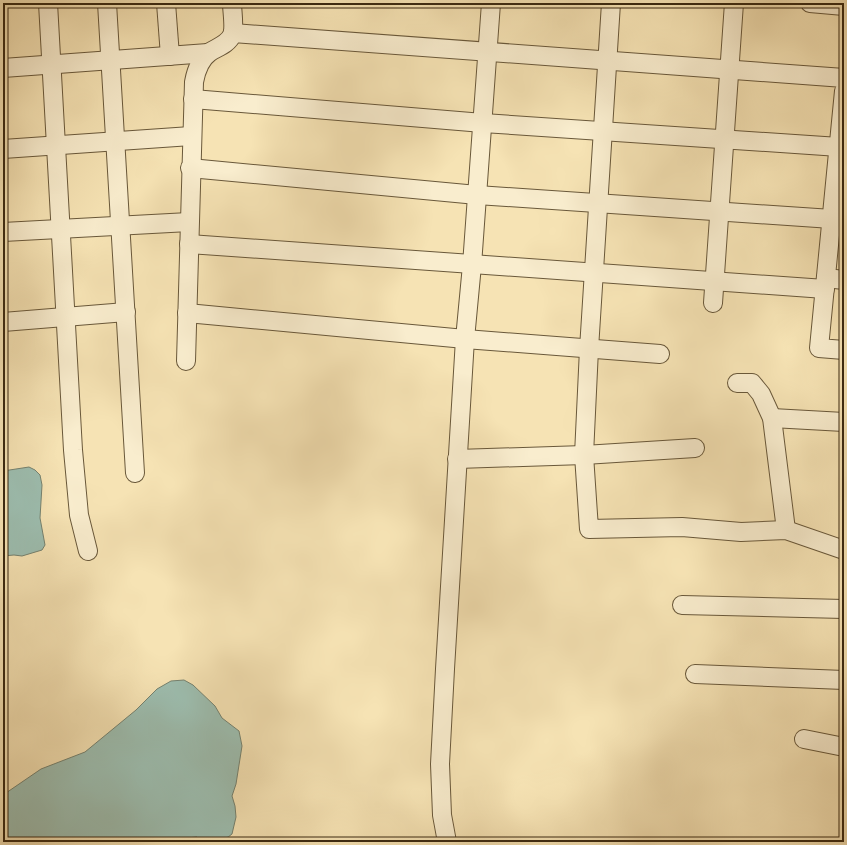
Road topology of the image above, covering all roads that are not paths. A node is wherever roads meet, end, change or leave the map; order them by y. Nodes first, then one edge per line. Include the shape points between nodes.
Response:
1 (48, 3) edge
2 (107, 3) edge
3 (166, 3) edge
4 (232, 3) edge
5 (491, 3) edge
6 (611, 3) edge
7 (734, 3) edge
8 (810, 3) edge
9 (844, 6) edge
10 (233, 33) junction
11 (488, 51) junction
12 (208, 53) junction
13 (170, 56) junction
14 (110, 60) junction
15 (607, 61) junction
16 (51, 64) junction
17 (3, 68) edge
18 (729, 70) junction
19 (844, 78) edge
20 (844, 91) edge
21 (192, 99) junction
22 (483, 123) junction
23 (603, 132) junction
24 (191, 136) junction
25 (841, 138) edge
26 (724, 140) junction
27 (115, 141) junction
28 (56, 146) junction
29 (3, 149) edge
30 (190, 168) junction
31 (477, 195) junction
32 (598, 203) junction
33 (836, 211) edge
34 (719, 212) junction
35 (189, 222) junction
36 (120, 226) junction
37 (60, 229) junction
38 (3, 232) edge
39 (189, 244) junction
40 (472, 264) junction
41 (594, 273) junction
42 (844, 280) edge
43 (715, 281) junction
44 (825, 284) junction
45 (713, 303) dead end
46 (126, 312) junction
47 (187, 313) junction
48 (65, 317) junction
49 (3, 322) edge
50 (465, 339) junction
51 (589, 349) junction
52 (844, 350) edge
53 (660, 354) dead end
54 (186, 361) dead end
55 (737, 383) dead end
56 (772, 418) junction
57 (844, 422) edge
58 (695, 448) dead end
59 (584, 454) junction
60 (457, 460) junction
61 (135, 473) dead end
62 (786, 530) junction
63 (88, 550) dead end
64 (844, 550) edge
65 (682, 605) dead end
66 (844, 608) edge
67 (695, 674) dead end
68 (844, 680) edge
69 (804, 739) dead end
70 (844, 747) edge
71 (446, 842) edge

1 - 16 street
2 - 14 street
3 - 13 street
4 - 10 street
5 - 11 street
6 - 15 street
7 - 18 street
8 - 9 street
10 - 11 street
10 - 12 street via 228,41
11 - 15 street
11 - 22 street
12 - 13 street
12 - 21 street via 196,70
13 - 14 street
14 - 16 street
14 - 27 street
15 - 18 street
15 - 23 street
16 - 17 street
16 - 28 street
18 - 19 street
18 - 26 street
20 - 25 street
21 - 22 street
21 - 24 street
22 - 23 street
22 - 31 street
23 - 26 street
23 - 32 street
24 - 27 street
24 - 30 street
25 - 26 street
25 - 33 street
26 - 34 street
27 - 28 street
27 - 36 street
28 - 29 street
28 - 37 street
30 - 31 street
30 - 35 street
31 - 32 street
31 - 40 street
32 - 34 street
32 - 41 street
33 - 34 street
33 - 44 street
34 - 43 street
35 - 36 street
35 - 39 street
36 - 37 street
36 - 46 street
37 - 38 street
37 - 48 street
39 - 40 street
39 - 47 street
40 - 41 street
40 - 50 street
41 - 43 street
41 - 51 street
42 - 44 street
43 - 44 street
43 - 45 street
44 - 52 street via 819,348
46 - 48 street
46 - 61 street
47 - 50 street
47 - 54 street
48 - 49 street
48 - 63 street via 79,515
50 - 51 street
50 - 60 street
51 - 53 street
51 - 59 street
55 - 56 street via 752,384
56 - 57 street
56 - 62 street
58 - 59 street
59 - 60 street
59 - 62 street via 589,529 682,527 742,532
60 - 71 street via 440,764
62 - 64 street
65 - 66 street
67 - 68 street
69 - 70 street

